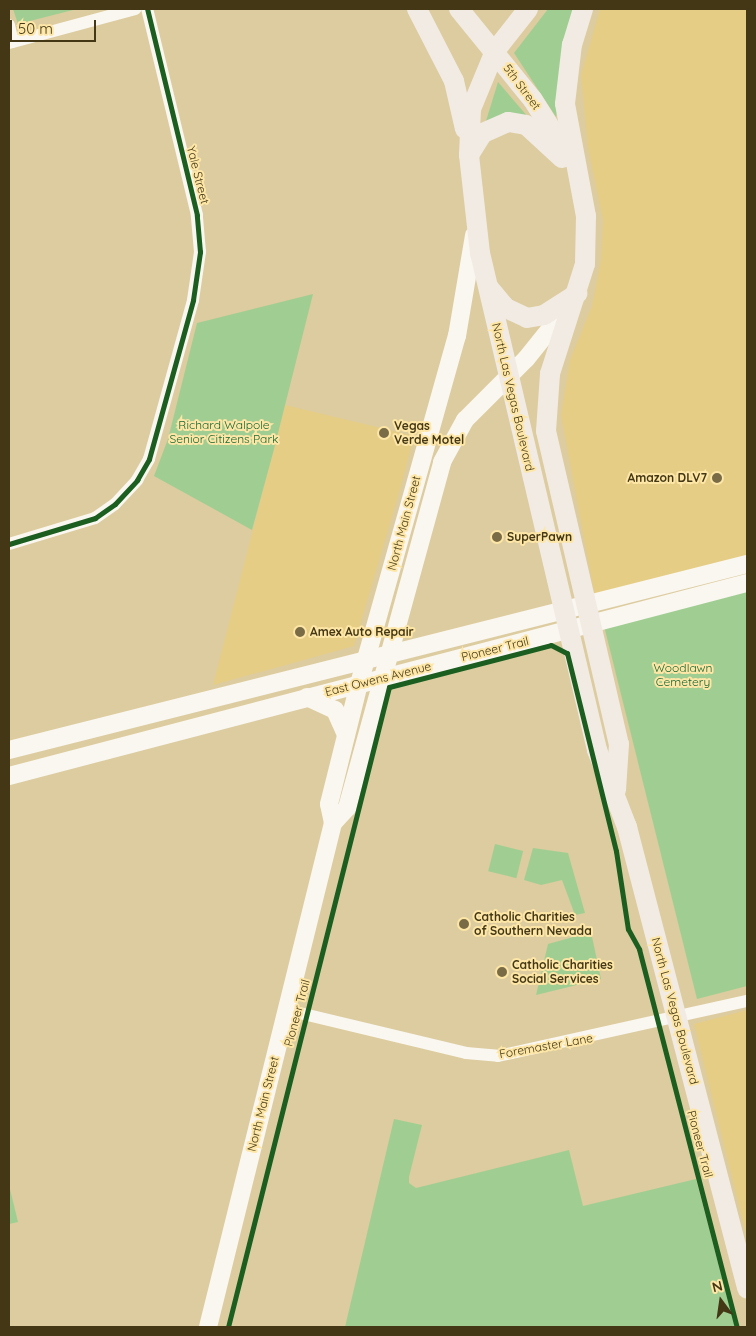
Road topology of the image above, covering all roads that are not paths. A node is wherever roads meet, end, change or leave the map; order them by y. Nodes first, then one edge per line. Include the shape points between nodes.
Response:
1 (135, 9) edge
2 (147, 9) edge
3 (417, 9) edge
4 (459, 9) edge
5 (528, 9) edge
6 (583, 9) edge
7 (9, 25) edge
8 (11, 42) edge
9 (494, 51) junction
10 (469, 155) junction
11 (577, 171) junction
12 (475, 222) junction
13 (485, 284) junction
14 (578, 293) junction
15 (509, 376) junction
16 (9, 544) edge
17 (747, 564) edge
18 (747, 583) edge
19 (588, 614) junction
20 (566, 620) junction
21 (387, 656) junction
22 (366, 661) junction
23 (380, 678) junction
24 (359, 684) junction
25 (307, 697) junction
26 (86, 730) junction
27 (346, 736) junction
28 (9, 750) edge
29 (9, 760) edge
30 (9, 776) edge
31 (616, 792) junction
32 (333, 823) junction
33 (747, 1001) edge
34 (287, 1010) junction
35 (677, 1018) junction
36 (747, 1289) edge
37 (208, 1327) edge

1 - 8 street
2 - 16 street, Yale Street via 197,215 200,252 193,300 149,458 130,488 94,518
3 - 10 main road via 454,81
4 - 9 main road, 5th Street
5 - 9 main road, North Las Vegas Boulevard
6 - 11 main road, North Las Vegas Boulevard via 566,80 566,120
7 - 8 street
9 - 10 main road, North Las Vegas Boulevard via 471,109
9 - 11 main road, 5th Street via 548,121
10 - 11 main road via 494,125 517,122
10 - 12 main road, North Las Vegas Boulevard
11 - 14 main road, North Las Vegas Boulevard via 587,230
12 - 13 main road, North Las Vegas Boulevard
12 - 22 main road, North Main Street via 457,336
13 - 14 main road via 506,308 527,318 544,315
13 - 15 main road, North Las Vegas Boulevard
14 - 15 main road, North Main Street
14 - 19 main road, North Las Vegas Boulevard via 550,374 545,411 547,444
15 - 20 main road, North Las Vegas Boulevard
15 - 21 main road, North Main Street via 465,420 442,462
17 - 19 main road, East Owens Avenue
18 - 19 main road, East Owens Avenue
19 - 20 main road, East Owens Avenue
19 - 31 main road, North Las Vegas Boulevard via 619,744
20 - 21 main road, East Owens Avenue
20 - 23 main road, East Owens Avenue
20 - 31 main road, North Las Vegas Boulevard via 597,750
21 - 22 main road, East Owens Avenue
21 - 23 main road, North Main Street
22 - 24 main road, North Main Street
22 - 26 main road, East Owens Avenue
23 - 24 main road, East Owens Avenue
23 - 32 main road, North Main Street via 347,808
24 - 25 main road, East Owens Avenue
24 - 27 main road, North Main Street
25 - 27 main road via 335,710
25 - 30 main road, East Owens Avenue
26 - 28 main road, East Owens Avenue
26 - 29 main road via 76,742
27 - 32 main road, North Main Street via 329,804
31 - 35 main road, North Las Vegas Boulevard
32 - 34 main road, North Main Street
33 - 35 street, Foremaster Lane
34 - 35 street, Foremaster Lane via 466,1053 498,1056
34 - 37 main road, North Main Street
35 - 36 main road, North Las Vegas Boulevard

